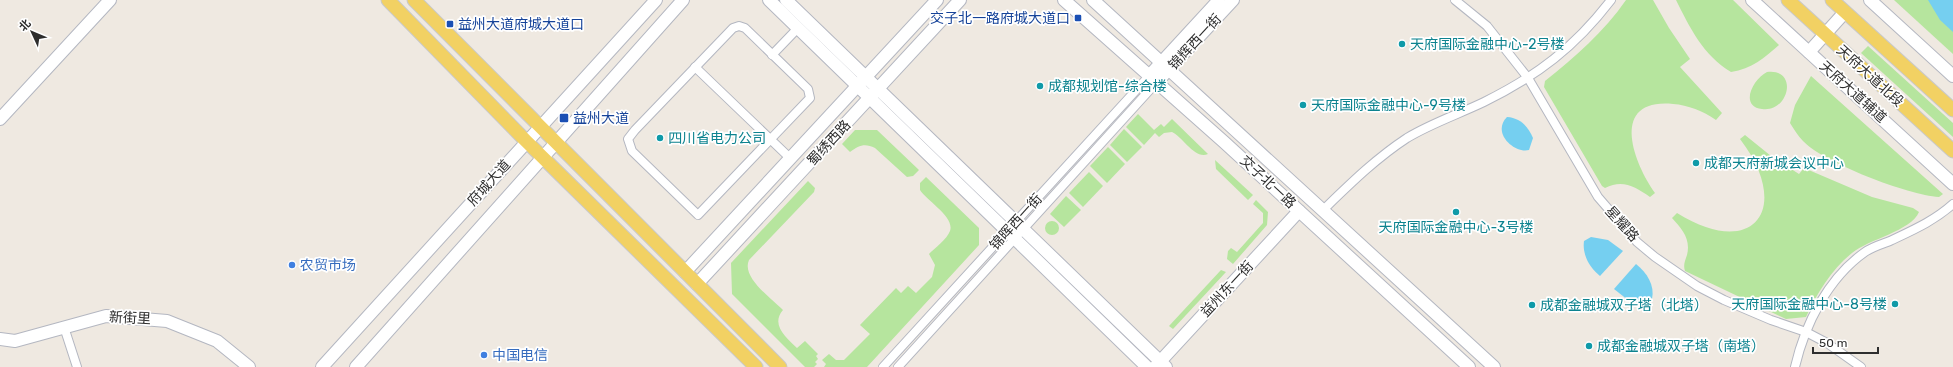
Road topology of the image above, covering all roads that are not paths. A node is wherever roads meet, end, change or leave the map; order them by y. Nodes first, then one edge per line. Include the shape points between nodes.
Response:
1 (110, 0) edge
2 (388, 0) edge
3 (414, 0) edge
4 (656, 0) edge
5 (683, 0) edge
6 (769, 0) edge
7 (786, 0) edge
8 (937, 0) edge
9 (960, 0) edge
10 (1064, 0) edge
11 (1093, 0) edge
12 (1219, 0) edge
13 (1233, 0) edge
14 (1455, 0) edge
15 (1611, 0) edge
16 (1752, 0) edge
17 (1788, 0) edge
18 (1832, 0) edge
19 (1870, 0) edge
20 (1845, 12) junction
21 (798, 28) junction
22 (1825, 34) junction
23 (1808, 52) junction
24 (772, 55) junction
25 (1166, 65) junction
26 (695, 67) junction
27 (1953, 76) edge
28 (866, 77) junction
29 (1528, 78) junction
30 (1152, 80) junction
31 (858, 86) junction
32 (879, 90) junction
33 (870, 99) junction
34 (1953, 110) edge
35 (0, 119) edge
36 (540, 127) junction
37 (771, 140) junction
38 (526, 141) junction
39 (556, 142) junction
40 (1953, 151) edge
41 (542, 156) junction
42 (791, 158) junction
43 (1953, 184) edge
44 (1953, 204) edge
45 (1299, 211) junction
46 (1322, 211) junction
47 (1020, 226) junction
48 (1011, 236) junction
49 (685, 272) junction
50 (697, 284) junction
51 (64, 327) junction
52 (1806, 332) junction
53 (0, 339) edge
54 (1160, 365) edge
55 (77, 367) edge
56 (249, 367) edge
57 (322, 367) edge
58 (356, 367) edge
59 (756, 367) edge
60 (780, 367) edge
61 (883, 367) edge
62 (898, 367) edge
63 (1146, 367) edge
64 (1469, 367) edge
65 (1494, 367) edge
66 (1795, 367) edge
67 (1861, 367) edge

1 - 35 street
2 - 38 main road
3 - 36 main road
4 - 36 street, 府城大道
5 - 39 street, 府城大道
6 - 21 street
7 - 28 street
8 - 28 street, 蜀绣西路
9 - 32 street, 蜀绣西路
10 - 30 street, 交子北一路
11 - 25 street, 交子北一路
12 - 25 street, 锦辉西一街
13 - 25 street, 锦辉西一街
14 - 29 street, 星耀路 via 1487,26
15 - 29 street via 1581,36
16 - 23 street, 天府大道辅道
17 - 22 main road, 天府大道北段
18 - 20 main road
19 - 27 street
20 - 22 street
20 - 34 main road
21 - 24 street
21 - 31 street
22 - 23 street
22 - 40 main road, 天府大道北段
23 - 43 street, 天府大道辅道
24 - 26 street via 745,28 739,26 733,28
24 - 37 street via 808,89 810,98
25 - 30 street, 锦辉西一街
25 - 46 street, 交子北一路
26 - 37 street
26 - 37 street via 628,139 632,151 698,216
28 - 31 street, 蜀绣西路
28 - 32 street
29 - 46 street via 1408,138 1373,163
29 - 52 street, 星耀路 via 1598,197 1637,242 1697,286 1771,320
30 - 45 street, 交子北一路
30 - 47 street, 锦晖西一街
30 - 47 street, 锦晖西一街
31 - 33 street
31 - 42 street, 蜀绣西路
32 - 33 street, 蜀绣西路
32 - 47 street
33 - 48 street
33 - 50 street, 蜀绣西路
36 - 38 street, 府城大道
36 - 39 main road
37 - 42 street
38 - 41 main road
38 - 57 street, 府城大道
39 - 41 street, 府城大道
39 - 49 main road
41 - 58 street, 府城大道
41 - 59 main road
42 - 49 street, 蜀绣西路
44 - 52 street via 1933,220 1866,252 1844,271 1821,300
45 - 54 street, 益州东一街
45 - 64 street, 交子北一路
46 - 65 street, 交子北一路
47 - 48 street, 锦晖西一街
47 - 48 street, 锦晖西一街
47 - 54 street
48 - 61 street, 锦晖西一街
48 - 62 street, 锦晖西一街
48 - 63 street
49 - 50 main road
50 - 60 main road
51 - 53 street, 新街里 via 15,341
51 - 55 street
51 - 56 street, 新街里 via 106,316 167,321 217,341
52 - 66 street
52 - 67 street, 星耀路

